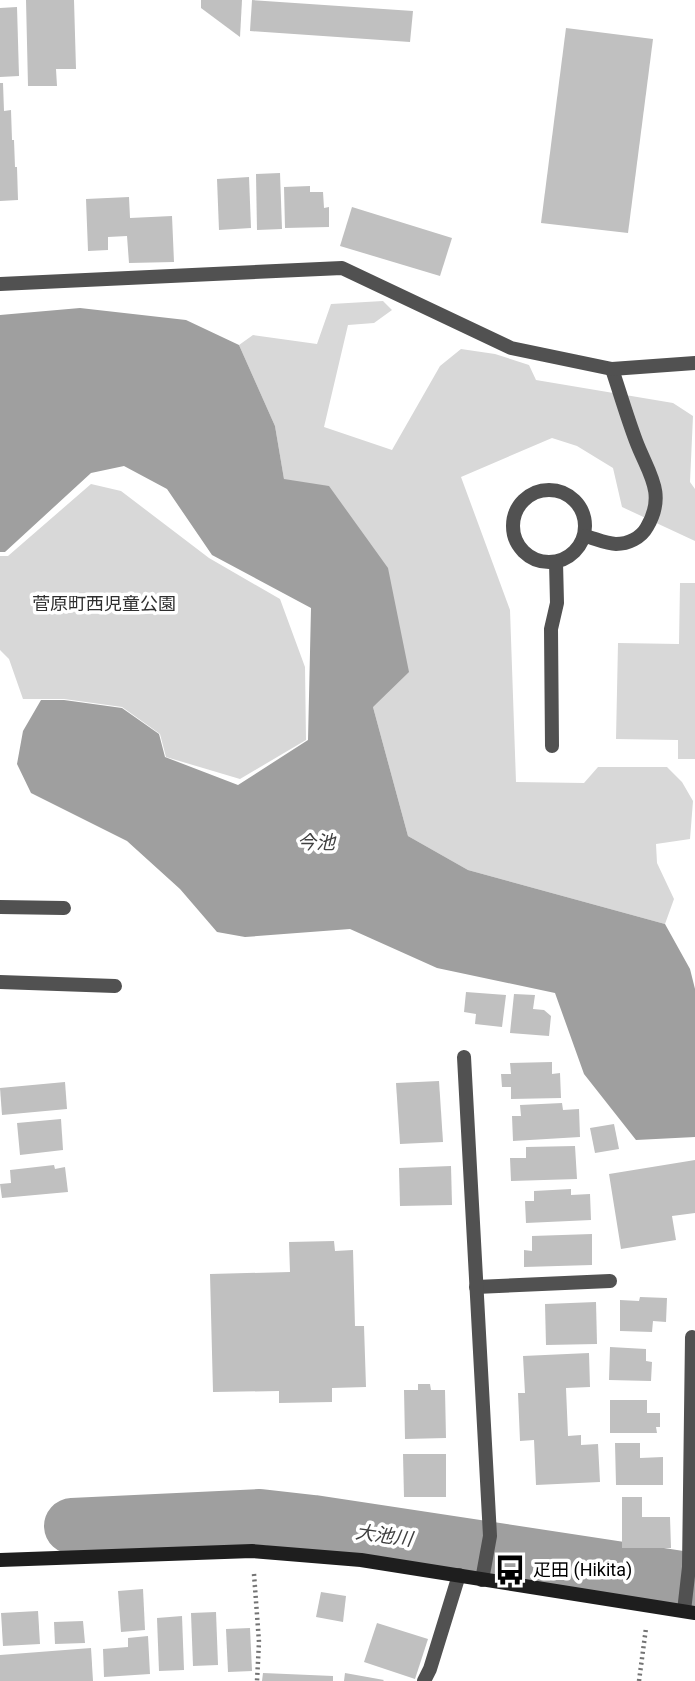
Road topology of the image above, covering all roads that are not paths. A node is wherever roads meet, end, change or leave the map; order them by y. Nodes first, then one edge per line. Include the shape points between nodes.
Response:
1 (0, 285) edge
2 (695, 363) edge
3 (612, 369) junction
4 (584, 536) junction
5 (555, 562) junction
6 (552, 746) dead end
7 (0, 907) edge
8 (64, 908) dead end
9 (0, 982) edge
10 (115, 986) dead end
11 (464, 1057) dead end
12 (610, 1281) dead end
13 (476, 1287) junction
14 (692, 1337) dead end
15 (0, 1560) edge
16 (483, 1574) junction
17 (459, 1575) junction
18 (688, 1609) edge
19 (424, 1681) edge

1 - 3 street via 342,268 511,348
2 - 3 street
3 - 4 street via 651,472 655,513 645,531 629,543 612,544
4 - 5 street via 570,556
4 - 5 street via 585,519 572,497 547,489 524,499 516,511 514,536 531,558
5 - 6 street
7 - 8 street
9 - 10 street
11 - 13 street
12 - 13 street
13 - 16 street via 490,1536
14 - 18 street
15 - 17 street via 252,1552 361,1560
16 - 17 street
16 - 18 street via 649,1606
17 - 19 street

